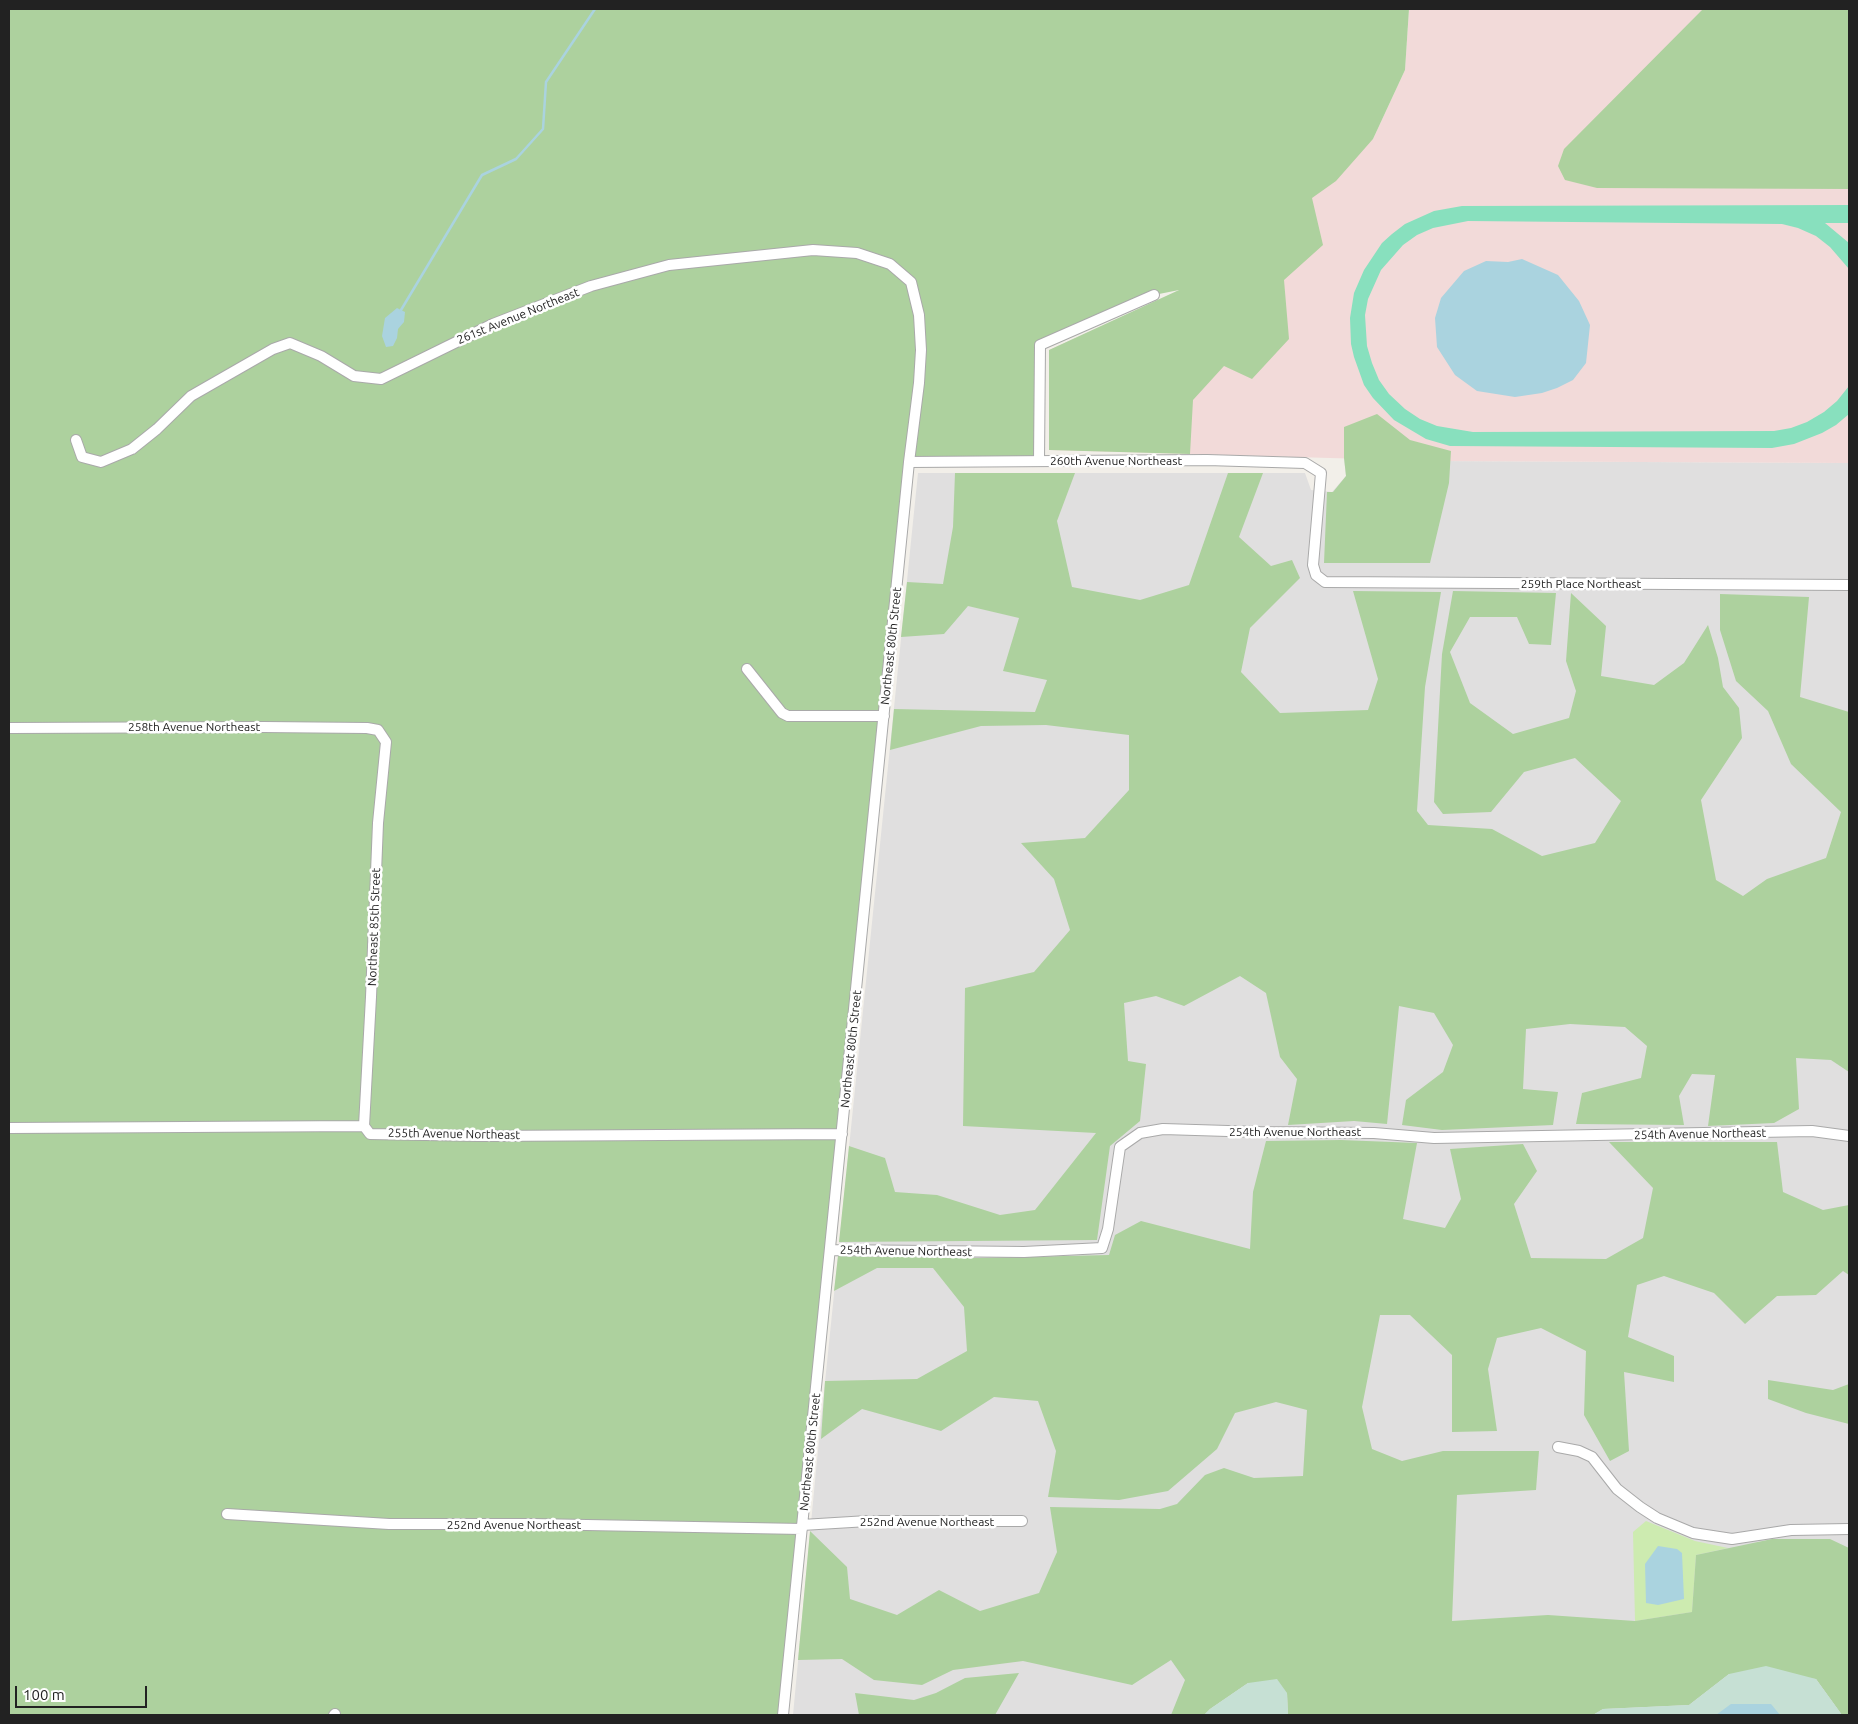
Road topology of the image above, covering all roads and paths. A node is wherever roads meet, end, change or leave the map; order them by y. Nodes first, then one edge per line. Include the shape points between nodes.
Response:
1 (1154, 295) dead end
2 (919, 384) joint
3 (76, 440) dead end
4 (1039, 461) junction
5 (909, 462) junction
6 (1316, 575) joint
7 (1849, 585) edge
8 (747, 669) dead end
9 (884, 716) junction
10 (9, 728) edge
11 (378, 730) joint
12 (364, 1126) junction
13 (9, 1128) edge
14 (842, 1134) junction
15 (1849, 1136) edge
16 (831, 1250) junction
17 (1558, 1447) dead end
18 (227, 1514) dead end
19 (1022, 1521) dead end
20 (802, 1527) junction
21 (1849, 1529) edge
22 (783, 1715) edge

1 - 4 street via 1040,346
2 - 3 street, 261st Avenue Northeast via 919,315 911,282 890,264 857,253 813,250 669,265 590,286 493,324 381,379 354,376 321,356 290,343 273,349 191,396 157,430 132,449 101,462 82,457
2 - 5 street, Northeast 80th Street
4 - 5 street, 260th Avenue Northeast
4 - 6 street, 260th Avenue Northeast via 1306,463 1321,473 1313,565
5 - 9 street, Northeast 80th Street
6 - 7 street, 259th Place Northeast via 1325,582
8 - 9 street via 782,713 788,716
9 - 14 street, Northeast 80th Street
10 - 11 street, 258th Avenue Northeast via 302,727
11 - 12 street, Northeast 85th Street via 386,742 378,823
12 - 13 street, 255th Avenue Northeast
12 - 14 street, 255th Avenue Northeast via 370,1134 472,1136
14 - 16 street, Northeast 80th Street
15 - 16 street, 254th Avenue Northeast via 1812,1132 1434,1138 1374,1132 1140,1132 1120,1147 1108,1229 1102,1248 1024,1252
16 - 20 street, Northeast 80th Street
17 - 21 street via 1592,1457 1617,1488 1640,1508 1693,1533 1732,1539 1791,1530
18 - 20 street, 252nd Avenue Northeast via 389,1524
19 - 20 street, 252nd Avenue Northeast via 868,1521
20 - 22 street, Northeast 80th Street

